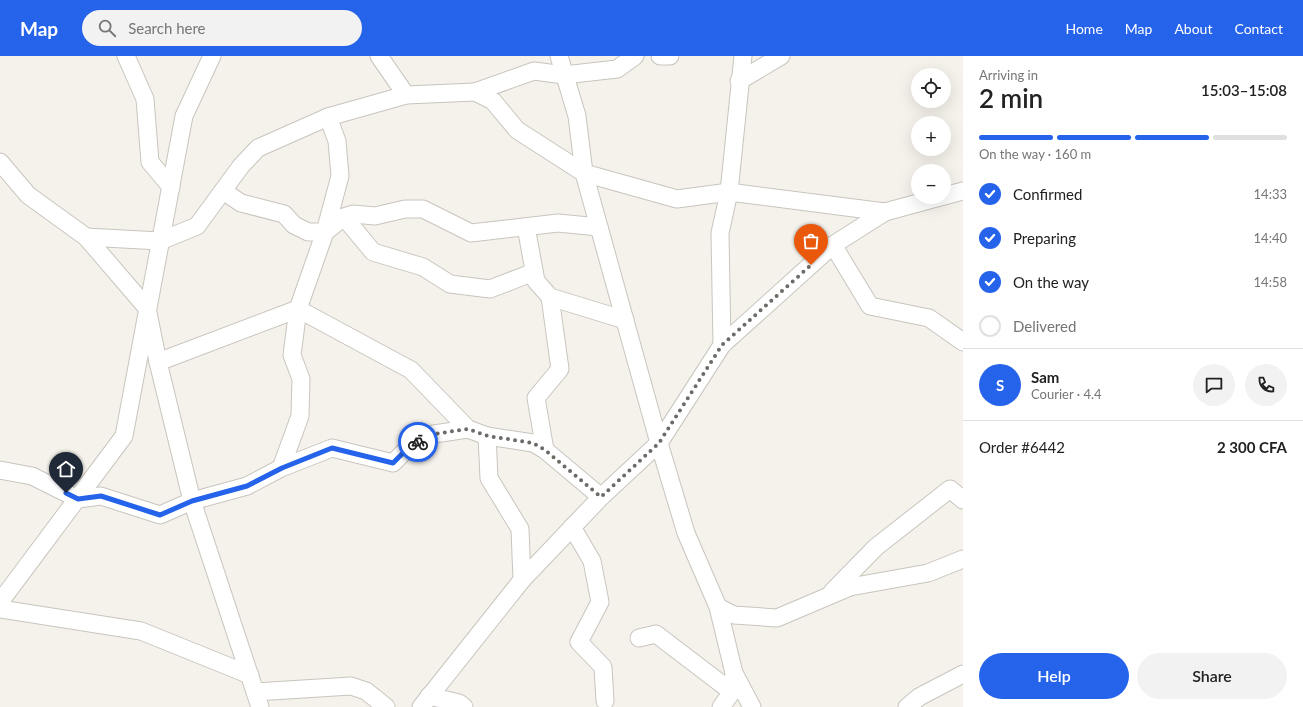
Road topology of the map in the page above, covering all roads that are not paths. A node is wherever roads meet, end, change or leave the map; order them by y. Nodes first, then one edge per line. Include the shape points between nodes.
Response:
1 (126, 56) edge
2 (212, 56) edge
3 (379, 56) edge
4 (559, 56) edge
5 (635, 56) edge
6 (660, 56) edge
7 (670, 56) edge
8 (743, 56) edge
9 (781, 56) edge
10 (564, 74) junction
11 (739, 82) junction
12 (475, 92) junction
13 (406, 96) junction
14 (328, 117) junction
15 (0, 162) edge
16 (584, 173) junction
17 (171, 187) junction
18 (223, 191) junction
19 (963, 191) edge
20 (729, 192) junction
21 (951, 194) edge
22 (914, 204) edge
23 (885, 212) junction
24 (344, 217) junction
25 (526, 227) junction
26 (599, 227) junction
27 (325, 232) junction
28 (86, 237) junction
29 (160, 241) junction
30 (833, 246) junction
31 (534, 272) junction
32 (550, 297) junction
33 (148, 308) junction
34 (298, 309) junction
35 (625, 320) junction
36 (963, 342) edge
37 (722, 345) junction
38 (158, 362) junction
39 (468, 429) junction
40 (488, 436) junction
41 (659, 443) junction
42 (545, 450) junction
43 (282, 468) junction
44 (0, 470) edge
45 (601, 497) junction
46 (78, 499) junction
47 (963, 500) edge
48 (192, 501) junction
49 (572, 527) junction
50 (963, 559) edge
51 (522, 580) junction
52 (828, 597) junction
53 (0, 602) edge
54 (718, 607) junction
55 (0, 609) edge
56 (639, 638) dead end
57 (734, 673) junction
58 (963, 674) edge
59 (250, 675) junction
60 (732, 692) junction
61 (258, 699) edge
62 (605, 701) dead end
63 (425, 702) edge
64 (386, 707) edge
65 (464, 707) edge
66 (721, 707) edge
67 (752, 707) edge
68 (907, 707) edge

1 - 17 street via 145,98 150,162
2 - 17 street via 184,116
3 - 13 street
4 - 10 street
5 - 10 street via 617,69
6 - 7 street
8 - 11 street
9 - 11 street
10 - 12 street via 534,71
10 - 16 street via 577,116
11 - 20 street
12 - 13 street
12 - 16 street via 493,101 517,130
13 - 14 street
14 - 18 street via 258,148
14 - 27 street via 337,141 340,176
15 - 28 street via 28,195
16 - 20 street via 677,198
16 - 26 street
17 - 29 street
18 - 27 street via 241,203 284,214 294,225 308,232
18 - 29 street via 197,226
19 - 21 street
20 - 23 street
20 - 37 street via 720,233
22 - 23 street
23 - 30 street
24 - 25 street via 353,214 375,216 405,209 423,209 472,233
24 - 27 street
24 - 31 street via 373,252 423,268 450,284 490,288
25 - 26 street via 558,223
25 - 31 street
26 - 35 street
27 - 34 street
28 - 29 street
28 - 33 street
29 - 33 street
30 - 36 street via 870,306 929,318
30 - 37 street
31 - 32 street via 536,281
32 - 35 street
32 - 42 street via 560,369 536,398
33 - 38 street
33 - 46 street via 124,436
34 - 38 street
34 - 39 street via 411,370
34 - 43 street via 292,355 301,379 300,416
35 - 41 street
37 - 41 street
38 - 48 street
39 - 40 street
39 - 43 street via 434,434 411,445 393,463 332,448
40 - 42 street via 533,443
40 - 51 street via 489,478 520,529
41 - 45 street
41 - 54 street via 686,533
42 - 45 street
43 - 48 street via 247,486
44 - 46 street via 32,476
45 - 49 street
46 - 48 street via 101,496 160,515
46 - 53 street
47 - 52 street via 950,489 876,547
48 - 59 street
49 - 51 street
49 - 62 street via 592,561 600,602 579,642 603,667
50 - 52 street via 928,573 850,588
51 - 63 street
52 - 54 street via 777,618 734,615
54 - 57 street
55 - 59 street via 141,631
56 - 60 street via 656,634
57 - 60 street
57 - 67 street
58 - 68 street via 919,696
59 - 61 street
60 - 66 street
61 - 64 street via 351,686 366,691
63 - 65 street via 459,703

